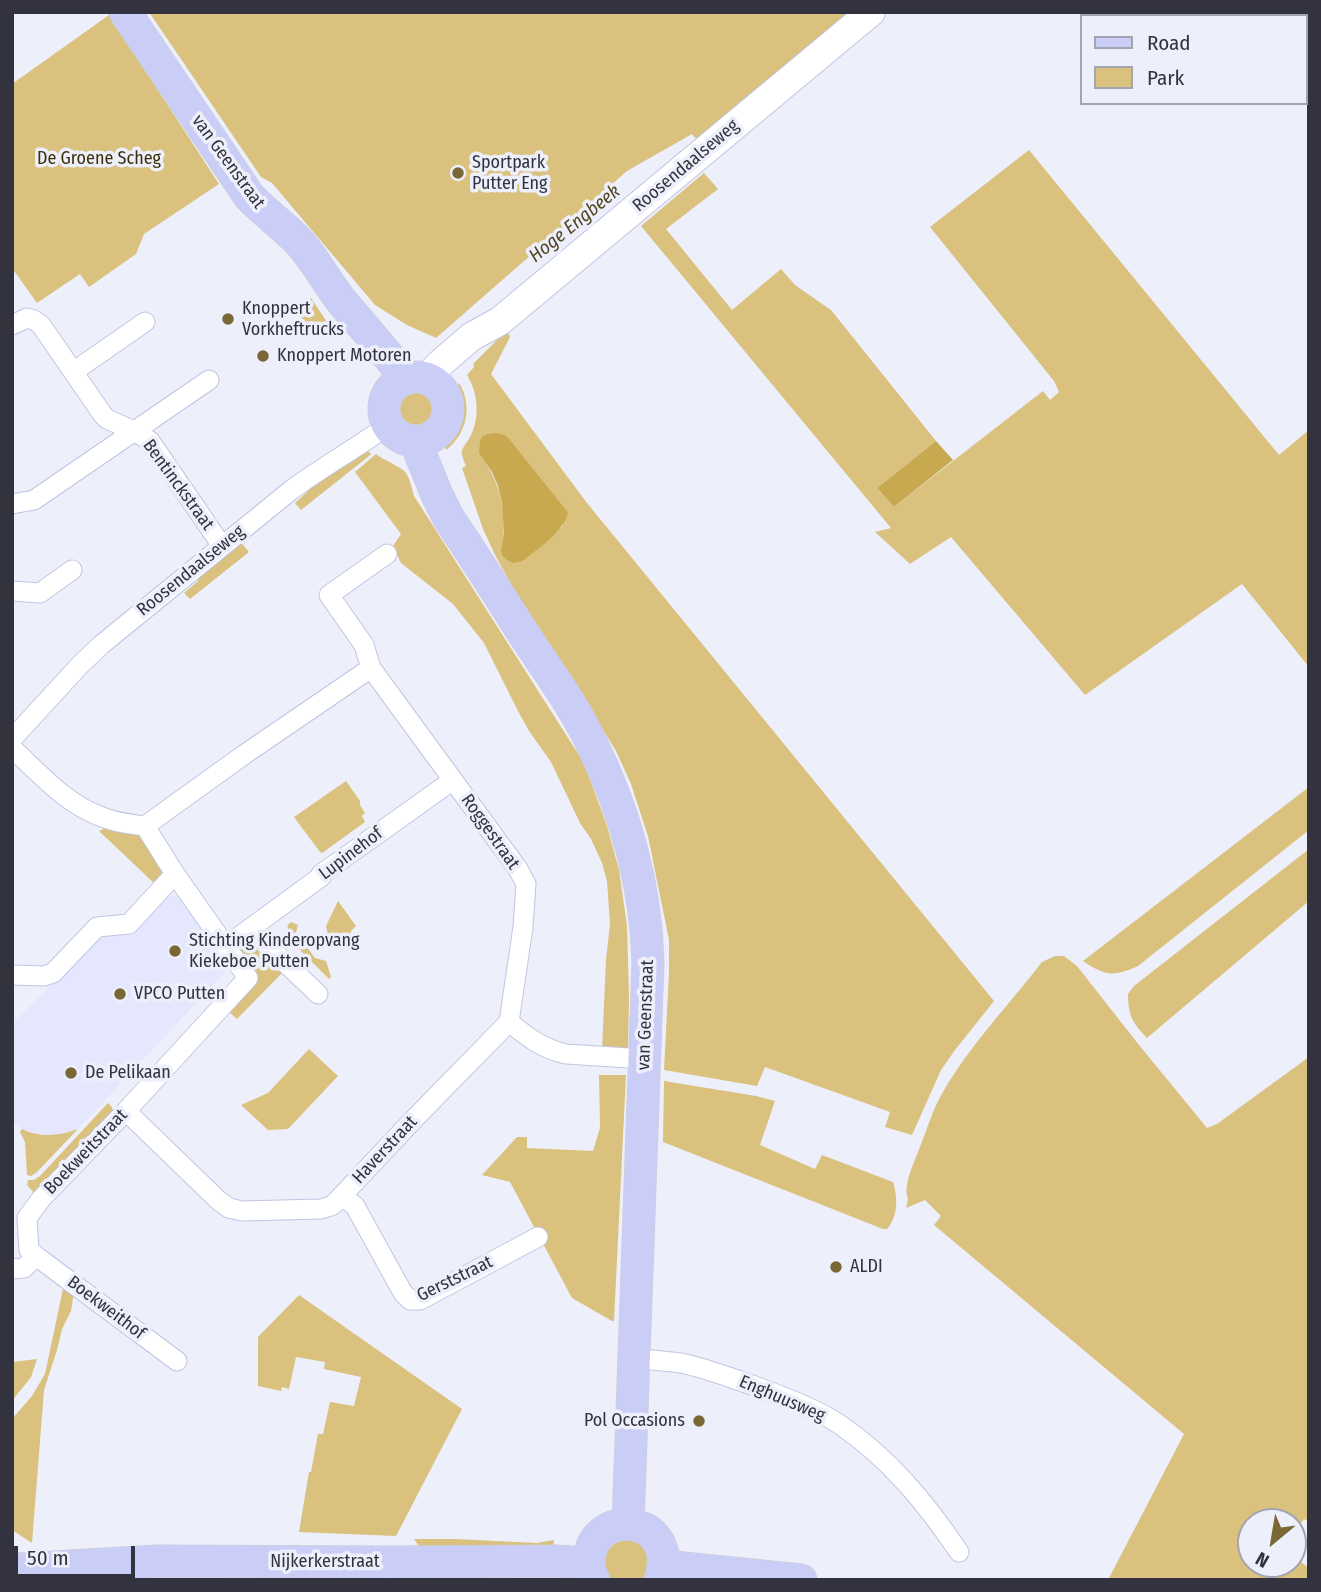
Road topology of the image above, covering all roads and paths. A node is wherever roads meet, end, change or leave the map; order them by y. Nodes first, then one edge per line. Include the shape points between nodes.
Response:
1 (125, 12) edge
2 (872, 12) edge
3 (145, 322) dead end
4 (12, 325) edge
5 (73, 373) junction
6 (209, 380) dead end
7 (416, 384) junction
8 (388, 425) junction
9 (134, 431) junction
10 (424, 438) junction
11 (12, 504) edge
12 (222, 546) junction
13 (387, 554) dead end
14 (72, 570) dead end
15 (12, 591) edge
16 (370, 668) junction
17 (12, 739) edge
18 (12, 748) edge
19 (453, 780) junction
20 (145, 827) junction
21 (175, 874) junction
22 (250, 929) junction
23 (226, 946) junction
24 (12, 975) edge
25 (318, 994) dead end
26 (509, 1022) junction
27 (645, 1059) junction
28 (126, 1111) junction
29 (342, 1196) junction
30 (538, 1237) dead end
31 (36, 1256) junction
32 (12, 1269) edge
33 (633, 1357) junction
34 (177, 1361) dead end
35 (628, 1524) junction
36 (959, 1552) dead end
37 (16, 1567) edge
38 (591, 1571) edge
39 (662, 1573) edge
40 (801, 1580) edge

1 - 7 main road, van Geenstraat via 249,196 303,247 342,302
2 - 7 street, Roosendaalseweg via 500,321
3 - 5 street
4 - 5 street, Bentinckstraat via 27,318 41,325
5 - 9 street, Bentinckstraat via 107,419
6 - 9 street
7 - 8 main road via 388,394 384,406
7 - 10 main road via 447,401 443,425
8 - 10 main road via 401,437
8 - 12 street, Roosendaalseweg via 317,470
9 - 11 street via 34,500
9 - 12 street, Bentinckstraat via 150,441
10 - 27 main road, van Geenstraat via 470,550 588,735 621,813 636,861 647,931
12 - 17 street, Roosendaalseweg via 80,664
13 - 16 street, Roggestraat via 329,595 364,645
14 - 15 street via 40,593
16 - 19 street, Roggestraat
16 - 20 street
18 - 20 street via 79,806 113,821
19 - 22 street, Lupinehof
19 - 26 street, Roggestraat via 526,884
20 - 21 street, Boekweitstraat
21 - 23 street, Boekweitstraat
21 - 24 street via 129,923 97,927 53,973
22 - 23 street, Lupinehof
22 - 25 street
23 - 28 street, Boekweitstraat via 248,978
26 - 27 street via 556,1052
26 - 29 street, Haverstraat
27 - 33 main road, van Geenstraat
28 - 29 street, Haverstraat via 229,1208 321,1209
28 - 31 street, Boekweitstraat via 29,1213 29,1250
29 - 30 street, Gerststraat via 355,1206 405,1297 415,1301
31 - 32 street via 24,1268
31 - 34 street, Boekweithof
33 - 35 main road, van Geenstraat
33 - 36 street, Enghuusweg via 708,1370 838,1423 909,1484
35 - 38 main road via 616,1525 596,1539
35 - 39 main road via 655,1537 663,1551
37 - 38 main road, Nijkerkerstraat via 157,1561 556,1561
39 - 40 main road

